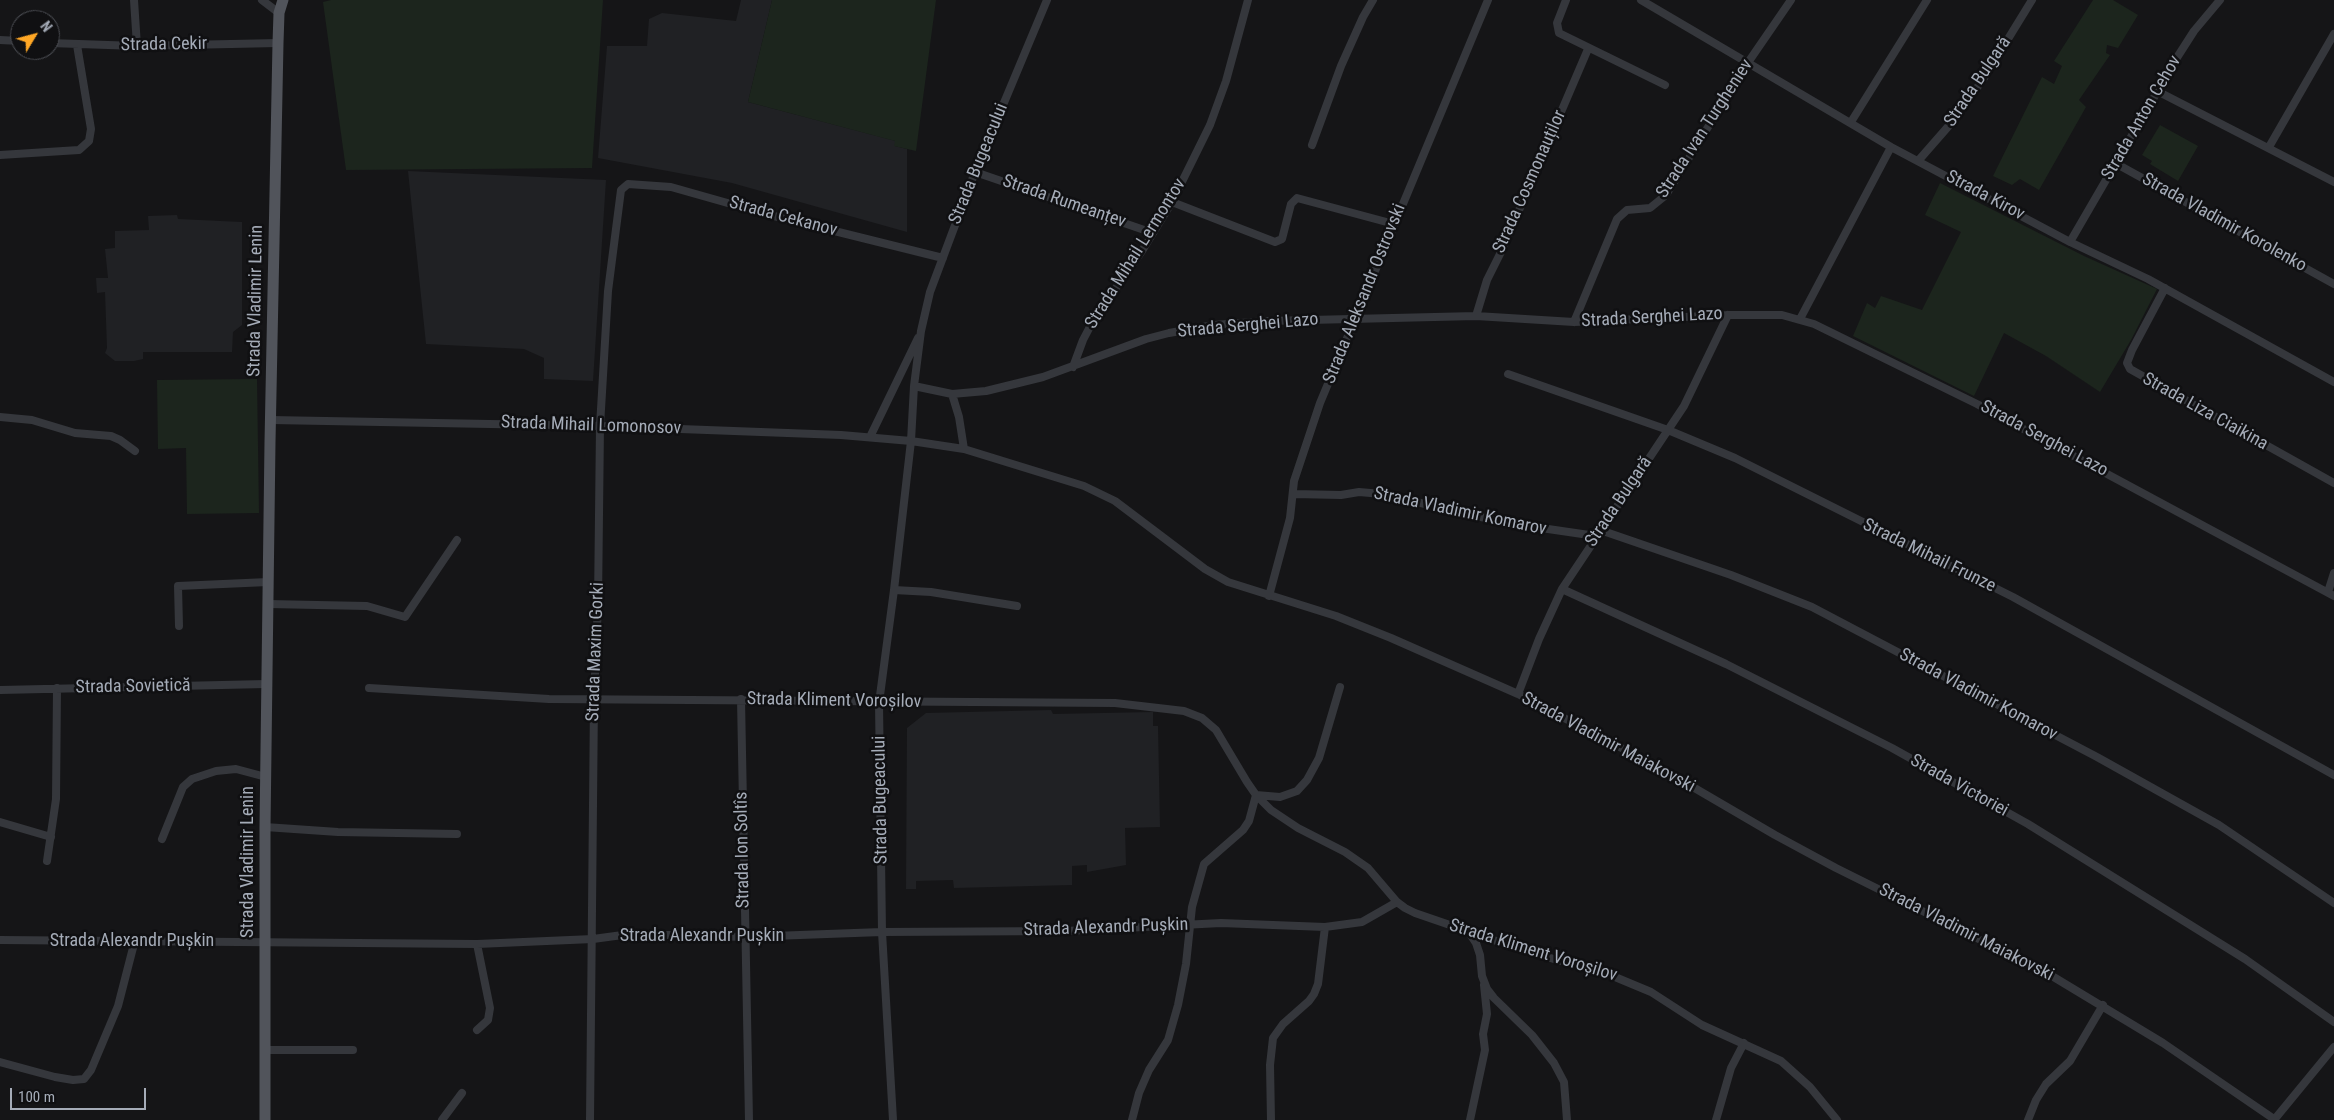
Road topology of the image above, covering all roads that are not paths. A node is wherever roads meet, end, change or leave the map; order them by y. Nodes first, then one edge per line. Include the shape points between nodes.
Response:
1 (134, 0) edge
2 (262, 0) edge
3 (283, 0) edge
4 (1047, 0) edge
5 (1248, 0) edge
6 (1373, 0) edge
7 (1488, 0) edge
8 (1566, 0) edge
9 (1641, 0) edge
10 (1791, 0) edge
11 (1927, 0) edge
12 (2032, 0) edge
13 (2220, 0) edge
14 (279, 13) junction
15 (2334, 34) edge
16 (278, 42) junction
17 (60, 44) edge
18 (77, 45) junction
19 (137, 46) junction
20 (1588, 48) junction
21 (1747, 64) junction
22 (1665, 85) dead end
23 (2157, 91) junction
24 (1851, 122) junction
25 (1312, 145) dead end
26 (2269, 146) junction
27 (1891, 147) junction
28 (0, 155) edge
29 (1918, 160) junction
30 (2115, 163) junction
31 (974, 172) junction
32 (2334, 182) edge
33 (623, 186) joint
34 (1172, 202) junction
35 (1394, 224) junction
36 (1153, 233) junction
37 (2070, 242) junction
38 (943, 258) junction
39 (2334, 284) edge
40 (2165, 288) junction
41 (1728, 315) junction
42 (1476, 316) junction
43 (1357, 317) junction
44 (1800, 319) junction
45 (1574, 322) junction
46 (921, 331) junction
47 (1073, 367) junction
48 (1508, 374) dead end
49 (2334, 382) edge
50 (914, 386) junction
51 (952, 394) junction
52 (0, 417) edge
53 (271, 420) junction
54 (600, 426) junction
55 (1668, 430) junction
56 (870, 437) junction
57 (910, 441) junction
58 (964, 449) junction
59 (135, 452) dead end
60 (2334, 483) edge
61 (1294, 494) junction
62 (1598, 534) junction
63 (457, 540) dead end
64 (2334, 573) edge
65 (268, 582) junction
66 (1562, 589) junction
67 (894, 590) junction
68 (2331, 594) edge
69 (1269, 596) junction
70 (268, 604) junction
71 (1017, 606) dead end
72 (179, 626) dead end
73 (266, 684) junction
74 (1340, 687) dead end
75 (56, 688) junction
76 (369, 688) dead end
77 (0, 690) edge
78 (1518, 694) junction
79 (594, 699) junction
80 (741, 699) junction
81 (879, 703) junction
82 (2334, 775) edge
83 (266, 777) junction
84 (1256, 795) junction
85 (0, 822) edge
86 (265, 827) junction
87 (458, 834) dead end
88 (51, 837) junction
89 (162, 839) dead end
90 (47, 860) dead end
91 (1397, 902) junction
92 (2334, 903) edge
93 (1189, 925) junction
94 (1325, 927) junction
95 (1468, 931) junction
96 (882, 932) junction
97 (745, 937) junction
98 (593, 939) junction
99 (0, 940) edge
100 (135, 940) junction
101 (265, 942) junction
102 (477, 944) junction
103 (1482, 976) junction
104 (2103, 1005) junction
105 (2334, 1022) edge
106 (477, 1030) dead end
107 (1744, 1043) junction
108 (2334, 1047) edge
109 (265, 1050) junction
110 (353, 1050) dead end
111 (0, 1062) edge
112 (462, 1093) dead end
113 (2274, 1119) edge
114 (265, 1120) edge
115 (442, 1120) edge
116 (590, 1120) edge
117 (749, 1120) edge
118 (893, 1120) edge
119 (1132, 1120) edge
120 (1271, 1120) edge
121 (1470, 1120) edge
122 (1567, 1120) edge
123 (1716, 1120) edge
124 (1836, 1120) edge
125 (2028, 1120) edge

1 - 19 street
2 - 14 street
3 - 14 main road, Strada Vladimir Lenin
4 - 31 street, Strada Bugeacului
5 - 34 street, Strada Mihail Lermontov via 1226,81 1210,125
6 - 25 street via 1341,66
7 - 35 street, Strada Aleksandr Ostrovski
8 - 20 street via 1557,30 1565,38
9 - 21 street, Strada Kirov
10 - 21 street, Strada Ivan Turgheniev
11 - 24 street
12 - 29 street, Strada Bulgară via 1953,122
13 - 23 street, Strada Anton Cehov via 2194,31
14 - 16 main road, Strada Vladimir Lenin
15 - 26 street
16 - 19 street, Strada Cekir
16 - 53 main road, Strada Vladimir Lenin
17 - 18 street, Strada Cekir
18 - 19 street, Strada Cekir
18 - 28 street via 91,129 89,141 79,150
20 - 22 street
20 - 42 street, Strada Cosmonauților via 1487,280
21 - 24 street, Strada Kirov
21 - 45 street, Strada Ivan Turgheniev via 1666,195 1650,208 1627,210 1617,220
23 - 26 street
23 - 30 street, Strada Anton Cehov
24 - 27 street, Strada Kirov
26 - 32 street
27 - 29 street, Strada Kirov
27 - 44 street
29 - 37 street, Strada Kirov
30 - 37 street, Strada Anton Cehov
30 - 39 street, Strada Vladimir Korolenko
31 - 36 street, Strada Rumeanțev
31 - 38 street, Strada Bugeacului
33 - 38 street, Strada Cekanov via 671,187
33 - 54 street, Strada Maxim Gorki via 608,291
34 - 35 street via 1275,242 1282,239 1290,204 1297,198
34 - 36 street, Strada Mihail Lermontov
35 - 43 street, Strada Aleksandr Ostrovski
36 - 47 street, Strada Mihail Lermontov via 1094,319
37 - 40 street, Strada Kirov
38 - 46 street, Strada Bugeacului via 930,292
40 - 49 street, Strada Kirov
40 - 60 street, Strada Liza Ciaikina via 2132,350 2127,363 2130,369
41 - 44 street, Strada Serghei Lazo
41 - 45 street, Strada Serghei Lazo
41 - 55 street, Strada Bulgară via 1699,378
42 - 43 street, Strada Serghei Lazo
42 - 45 street, Strada Serghei Lazo
43 - 47 street, Strada Serghei Lazo via 1241,323 1169,333
43 - 61 street, Strada Aleksandr Ostrovski via 1320,403 1294,481
44 - 68 street, Strada Serghei Lazo via 1978,404
46 - 50 street, Strada Bugeacului
46 - 56 street, Strada Bugeacului
47 - 51 street, Strada Serghei Lazo via 986,391
48 - 55 street, Strada Mihail Frunze
50 - 51 street, Strada Serghei Lazo
50 - 57 street, Strada Bugeacului
51 - 58 street
52 - 59 street via 32,420 76,433 111,436
53 - 54 street, Strada Mihail Lomonosov
53 - 65 main road, Strada Vladimir Lenin
54 - 56 street, Strada Mihail Lomonosov
54 - 79 street, Strada Maxim Gorki
55 - 62 street, Strada Bulgară
55 - 82 street, Strada Mihail Frunze via 1734,458 2013,597
56 - 57 street, Strada Mihail Lomonosov
57 - 58 street, Strada Vladimir Maiakovski
57 - 67 street, Strada Bugeacului
58 - 69 street, Strada Vladimir Maiakovski via 1099,493 1115,501 1228,582
61 - 62 street, Strada Vladimir Komarov via 1382,494 1507,524
61 - 69 street, Strada Aleksandr Ostrovski
62 - 66 street, Strada Bulgară
62 - 92 street, Strada Vladimir Komarov via 1731,575 1812,607 2219,825
63 - 70 street via 405,617 367,606
64 - 68 street
65 - 70 main road, Strada Vladimir Lenin
65 - 72 street via 178,586
66 - 78 street, Strada Bulgară
66 - 105 street, Strada Victoriei via 1726,664 1892,748 2028,824 2245,959
67 - 71 street via 931,592
67 - 81 street, Strada Bugeacului
69 - 78 street, Strada Vladimir Maiakovski via 1382,634
70 - 73 main road, Strada Vladimir Lenin
73 - 75 street, Strada Sovietică
73 - 83 main road, Strada Vladimir Lenin
74 - 84 street via 1319,758 1306,780 1297,791 1280,797
75 - 77 street, Strada Sovietică
75 - 88 street via 56,799
76 - 79 street, Strada Kliment Voroșilov
78 - 104 street, Strada Vladimir Maiakovski via 1662,769 1827,863 2021,960
79 - 80 street, Strada Kliment Voroșilov
79 - 98 street, Strada Maxim Gorki
80 - 81 street, Strada Kliment Voroșilov
80 - 97 street, Strada Ion Soltîs
81 - 84 street, Strada Kliment Voroșilov via 1115,703 1184,711 1202,718 1216,730
81 - 96 street, Strada Bugeacului
83 - 86 main road, Strada Vladimir Lenin
83 - 89 street via 236,768 192,779 183,787
84 - 91 street, Strada Kliment Voroșilov via 1271,810 1298,828 1368,868
84 - 93 street via 1243,830 1204,864
85 - 88 street
86 - 87 street
86 - 101 main road, Strada Vladimir Lenin
88 - 90 street
91 - 94 street, Strada Alexandr Pușkin via 1362,922
91 - 95 street, Strada Kliment Voroșilov via 1415,914
93 - 94 street, Strada Alexandr Pușkin
93 - 96 street, Strada Alexandr Pușkin via 1056,931
93 - 119 street via 1186,964 1168,1040 1142,1085
94 - 120 street via 1314,994 1283,1024 1274,1038 1270,1065
95 - 103 street via 1480,955
95 - 107 street, Strada Kliment Voroșilov via 1617,977 1651,992 1702,1025
96 - 97 street, Strada Alexandr Pușkin
96 - 118 street, Strada Bugeacului
97 - 98 street, Strada Alexandr Pușkin via 630,934
97 - 117 street, Strada Ion Soltîs
98 - 102 street, Strada Alexandr Pușkin
98 - 116 street, Strada Maxim Gorki
99 - 100 street, Strada Alexandr Pușkin
100 - 101 street, Strada Alexandr Pușkin
100 - 111 street via 118,1006 84,1080 55,1077
101 - 102 street, Strada Alexandr Pușkin
101 - 109 main road, Strada Vladimir Lenin
102 - 106 street via 490,1008 488,1020
103 - 121 street via 1487,1014 1483,1034 1485,1050
103 - 122 street via 1494,998 1532,1035 1554,1063 1564,1082
104 - 113 street, Strada Vladimir Maiakovski
104 - 125 street via 2070,1062 2046,1084
107 - 123 street via 1731,1068
107 - 124 street, Strada Kliment Voroșilov via 1781,1061 1810,1088
108 - 113 street
109 - 110 street
109 - 114 main road, Strada Vladimir Lenin
112 - 115 street

